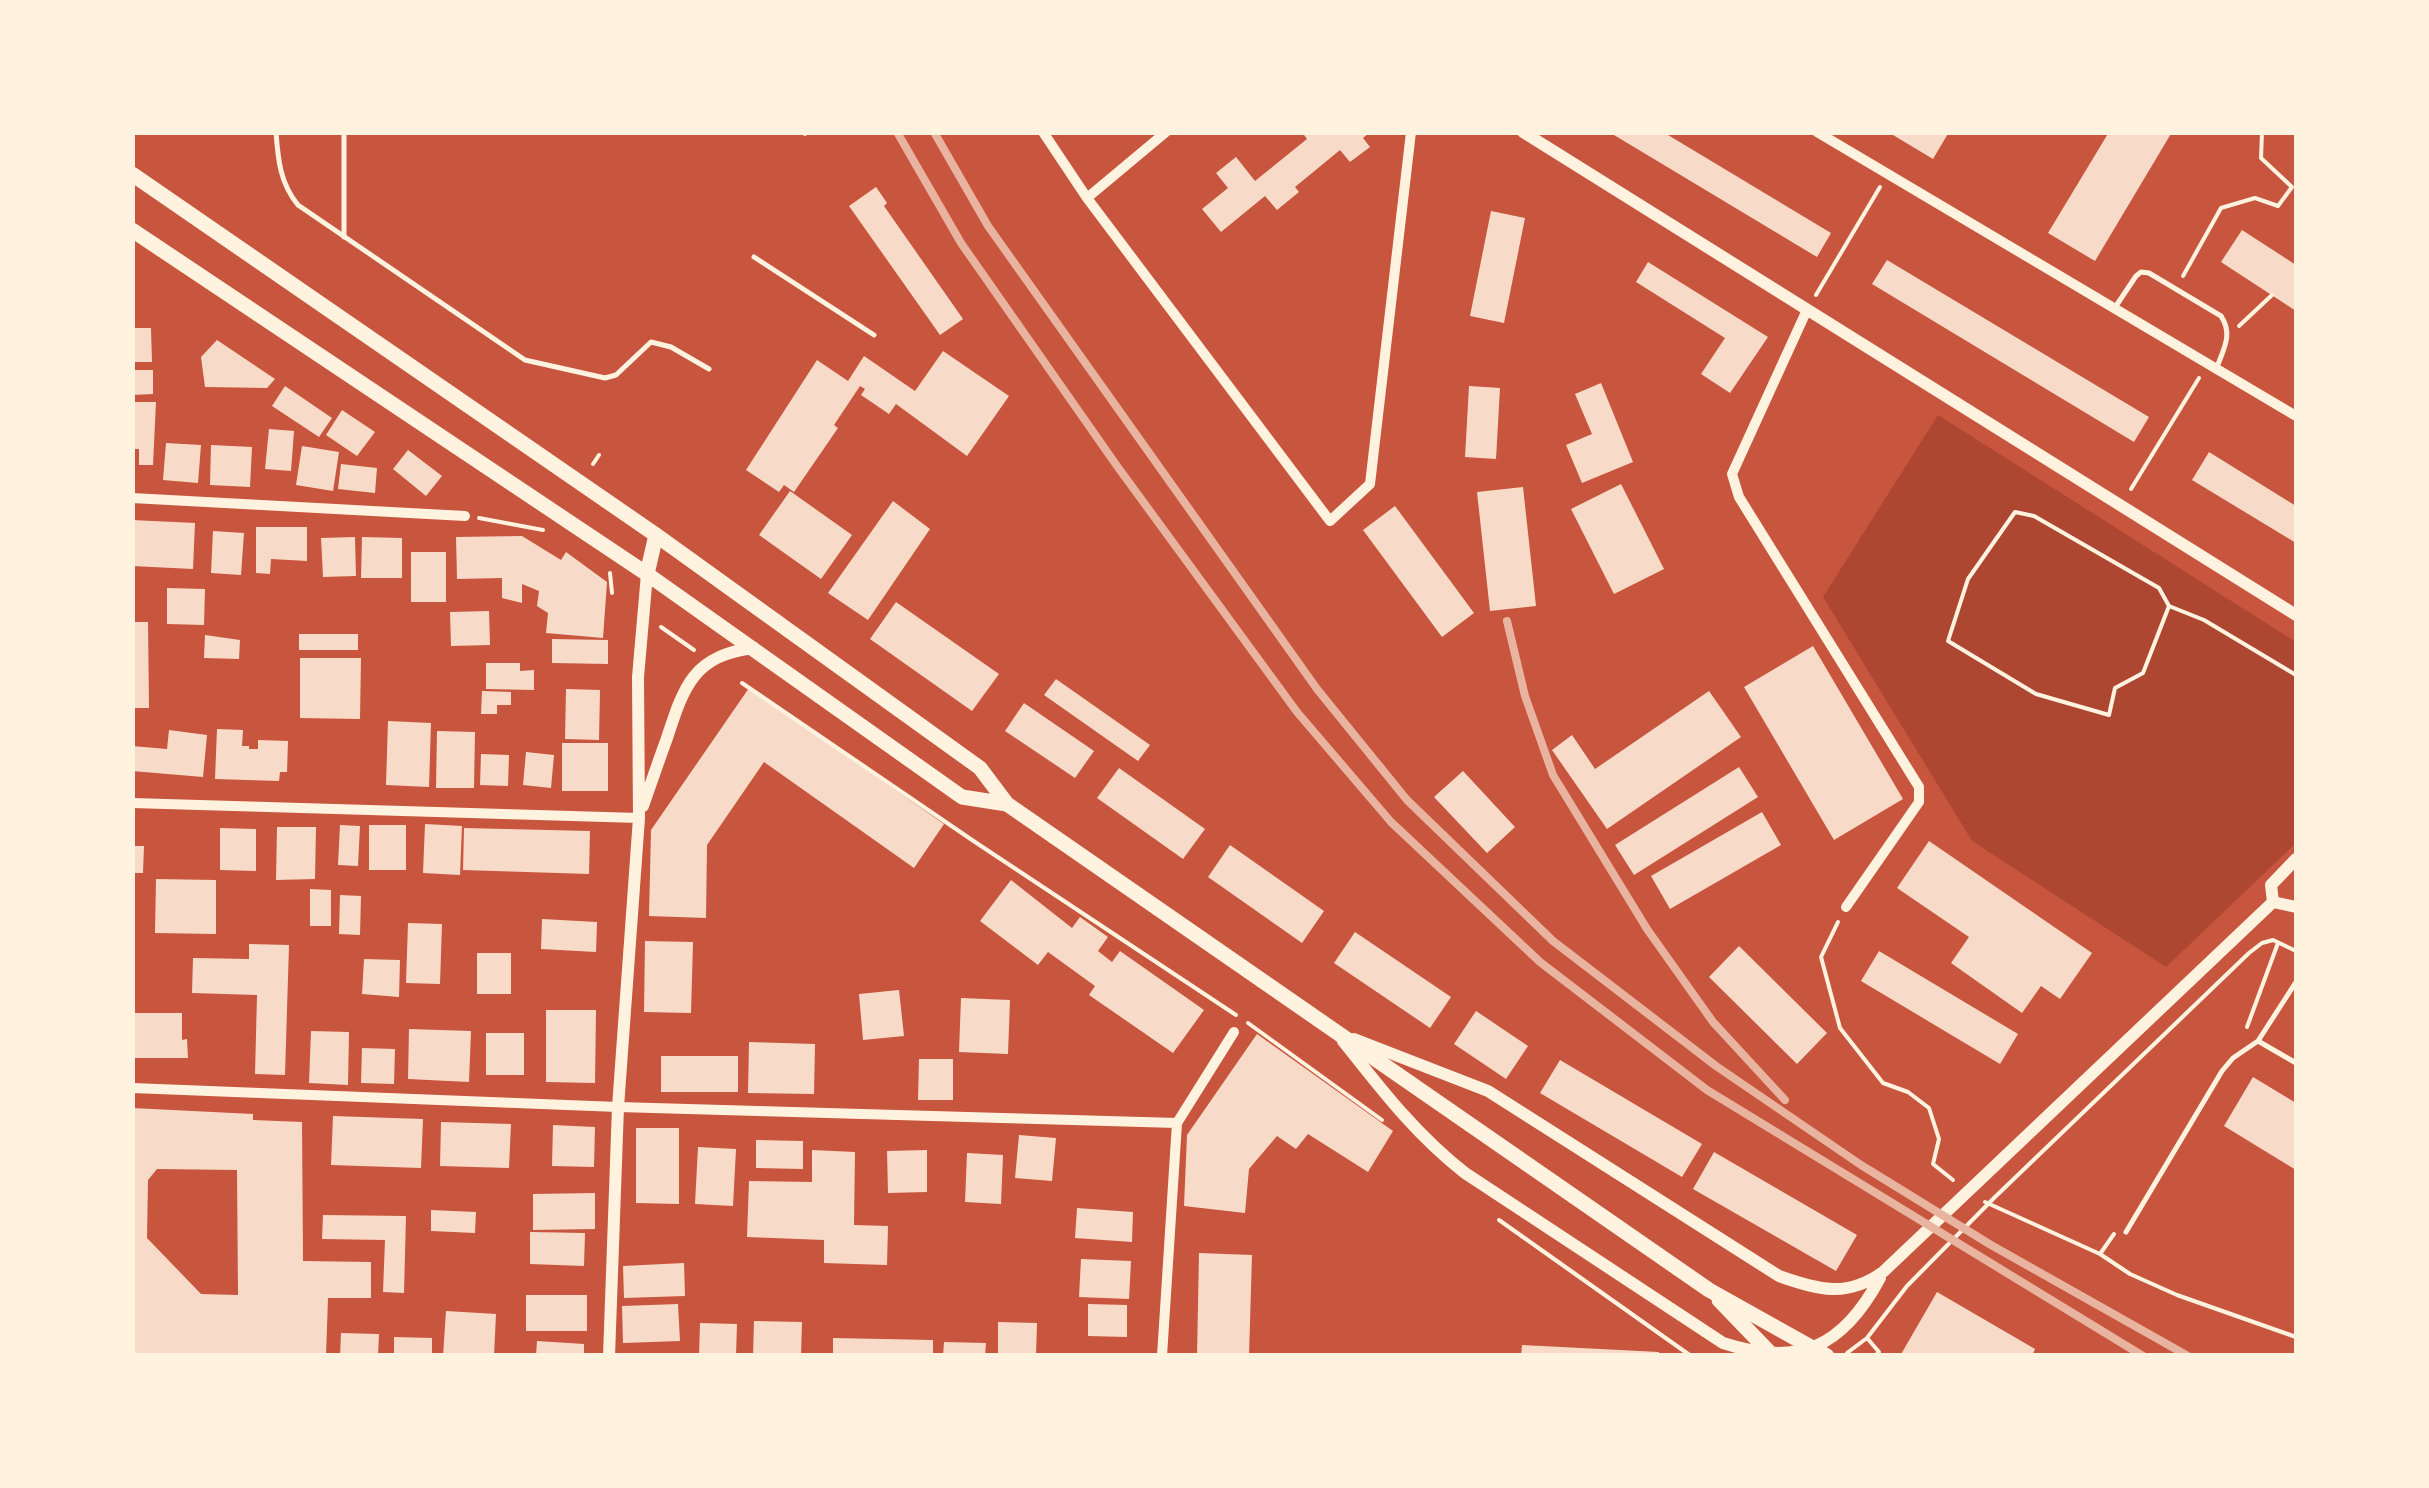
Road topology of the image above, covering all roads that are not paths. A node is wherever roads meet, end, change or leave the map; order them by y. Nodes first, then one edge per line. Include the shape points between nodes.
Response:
1 (276, 132) edge
2 (344, 132) edge
3 (1043, 132) edge
4 (1166, 132) edge
5 (1411, 132) edge
6 (1522, 132) edge
7 (1816, 132) edge
8 (132, 174) edge
9 (1087, 198) junction
10 (133, 230) edge
11 (344, 237) junction
12 (754, 257) dead end
13 (2113, 310) junction
14 (1806, 312) junction
15 (874, 335) dead end
16 (2211, 368) junction
17 (709, 369) dead end
18 (2296, 416) edge
19 (132, 498) edge
20 (465, 516) road end
21 (656, 535) junction
22 (647, 574) junction
23 (2296, 615) edge
24 (754, 648) junction
25 (132, 803) edge
26 (1007, 804) junction
27 (639, 818) junction
28 (2296, 859) edge
29 (2274, 902) junction
30 (1846, 907) dead end
31 (2296, 907) edge
32 (2296, 982) edge
33 (1234, 1032) dead end
34 (1337, 1033) junction
35 (2258, 1042) junction
36 (2296, 1064) edge
37 (132, 1088) edge
38 (618, 1107) junction
39 (1176, 1122) junction
40 (2126, 1232) dead end
41 (1883, 1272) junction
42 (1709, 1290) junction
43 (609, 1356) edge
44 (1162, 1356) edge
45 (1773, 1356) edge
46 (1827, 1356) edge

1 - 11 lane via 288,193
2 - 11 lane
3 - 9 street
4 - 9 street
5 - 9 street via 1370,484 1330,521
6 - 14 street
7 - 13 street
8 - 21 main road
10 - 22 main road
11 - 17 lane via 525,360 606,378 651,342
12 - 15 lane
13 - 16 street
13 - 16 lane via 2141,272 2150,273 2228,326
14 - 23 street
14 - 30 street via 1732,482 1919,787 1919,802
16 - 18 street
19 - 20 street
21 - 22 main road
21 - 26 main road via 980,768
22 - 24 main road
22 - 27 street via 638,676
24 - 26 main road via 962,797
24 - 27 street via 710,661 681,694
25 - 27 street
26 - 34 main road
27 - 38 street
28 - 29 street via 2271,885
29 - 31 street
29 - 41 street
32 - 35 lane
33 - 39 street
34 - 41 street via 1488,1092 1779,1276 1824,1290 1864,1285
34 - 41 street via 1435,1150 1723,1343 1764,1353 1828,1341 1862,1311
34 - 42 main road
35 - 36 lane
35 - 40 lane via 2222,1070
37 - 38 street
38 - 39 street
38 - 43 street
39 - 44 street
42 - 45 main road
42 - 46 main road

